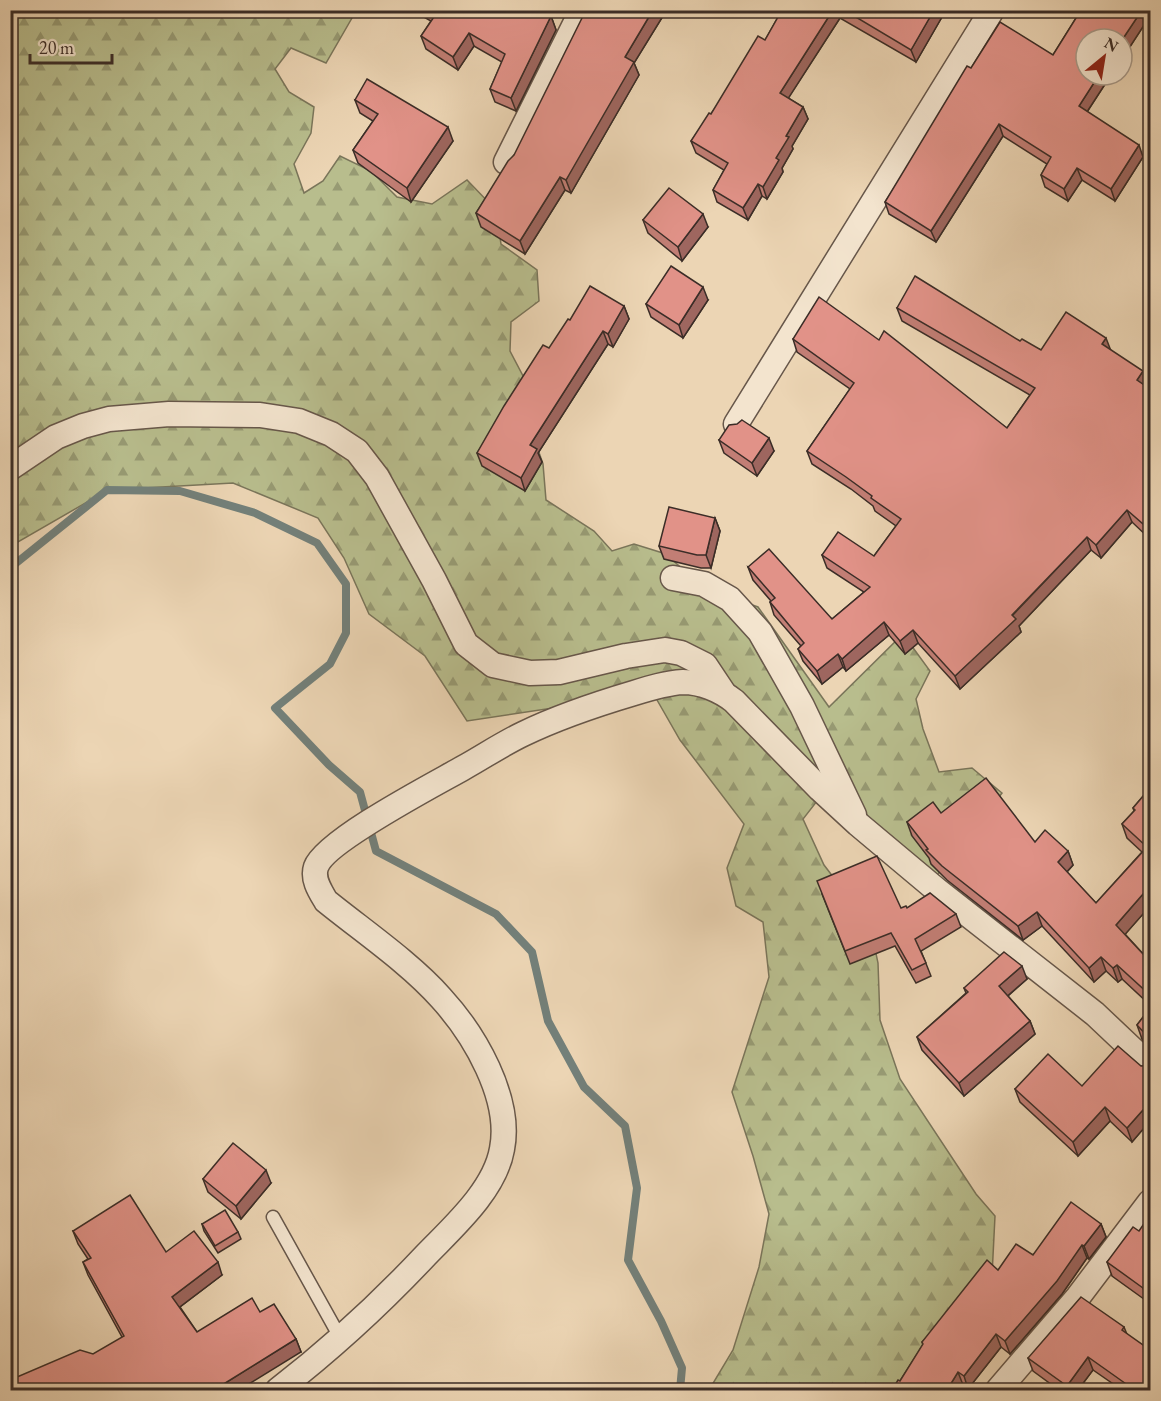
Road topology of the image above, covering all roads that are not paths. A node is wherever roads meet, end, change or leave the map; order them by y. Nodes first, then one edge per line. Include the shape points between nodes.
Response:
1 (582, 10) edge
2 (992, 10) edge
3 (506, 162) edge
4 (736, 424) edge
5 (10, 468) edge
6 (673, 578) dead end
7 (723, 692) junction
8 (858, 824) junction
9 (1150, 1066) edge
10 (1150, 1203) edge
11 (273, 1217) dead end
12 (341, 1339) junction
13 (278, 1390) edge
14 (998, 1390) edge

1 - 3 street
2 - 4 street
5 - 7 street via 56,437 109,419 169,414 260,414 299,421 331,434 357,451 377,477 466,644 493,665 530,673 559,672 665,650 705,665
6 - 8 street via 704,584 730,599 760,632 802,706
7 - 8 street
7 - 12 street via 686,682 663,685 602,702 523,734 390,809 347,837 316,867 315,877 326,901 424,980 479,1048 499,1101 502,1122 502,1149 490,1179 455,1226
8 - 9 street via 1095,1014
10 - 14 street via 1078,1297
11 - 12 lane
12 - 13 street

